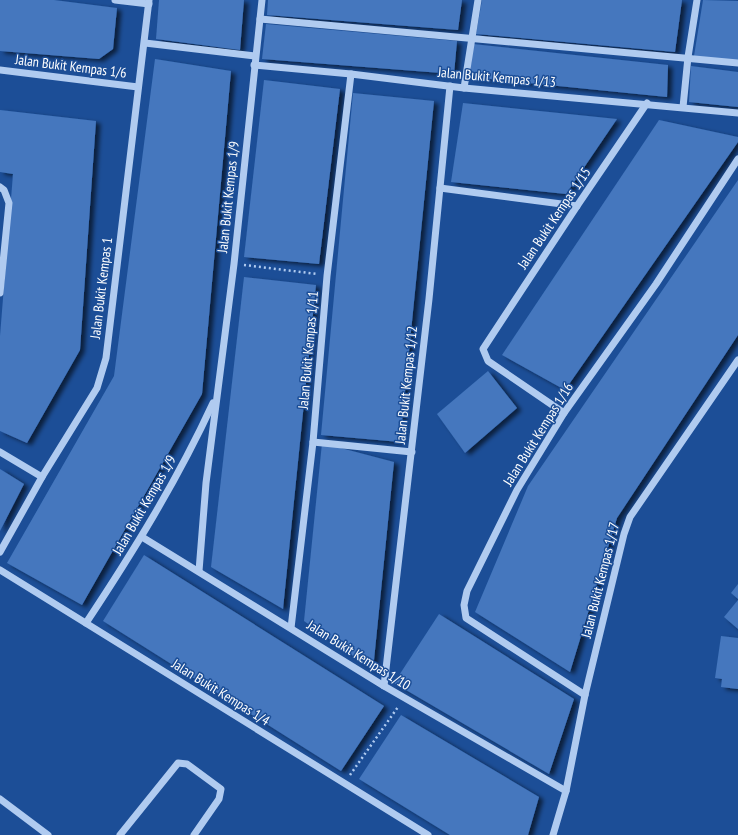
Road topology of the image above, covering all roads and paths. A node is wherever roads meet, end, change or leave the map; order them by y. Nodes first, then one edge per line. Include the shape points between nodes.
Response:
1 (115, 0) edge
2 (262, 0) edge
3 (478, 0) edge
4 (696, 0) edge
5 (149, 2) edge
6 (260, 19) junction
7 (471, 37) junction
8 (145, 43) junction
9 (256, 56) junction
10 (688, 57) junction
11 (738, 63) edge
12 (254, 65) junction
13 (0, 70) edge
14 (351, 74) junction
15 (450, 86) junction
16 (138, 87) junction
17 (464, 88) junction
18 (647, 103) junction
19 (683, 107) junction
20 (738, 112) edge
21 (738, 159) edge
22 (0, 186) edge
23 (440, 188) junction
24 (577, 206) junction
25 (234, 264) junction
26 (327, 276) junction
27 (1, 278) edge
28 (0, 293) edge
29 (738, 360) edge
30 (217, 396) junction
31 (564, 414) junction
32 (313, 442) junction
33 (0, 452) edge
34 (412, 452) junction
35 (42, 478) junction
36 (142, 537) junction
37 (0, 552) edge
38 (0, 570) edge
39 (199, 571) junction
40 (86, 623) junction
41 (291, 628) junction
42 (384, 686) junction
43 (585, 695) junction
44 (404, 698) junction
45 (344, 784) junction
46 (566, 791) junction
47 (0, 799) edge
48 (48, 835) edge
49 (120, 835) edge
50 (194, 835) edge
51 (428, 835) edge
52 (553, 835) edge

1 - 5 street
2 - 6 street, Jalan Bukit Kempas 1/9
3 - 7 street
4 - 10 street
5 - 8 street, Jalan Bukit Kempas 1
6 - 7 street
6 - 9 street, Jalan Bukit Kempas 1/9
7 - 10 street
7 - 17 street
8 - 9 street
8 - 16 street, Jalan Bukit Kempas 1
9 - 12 street, Jalan Bukit Kempas 1/9
10 - 11 street
10 - 19 street
12 - 14 street, Jalan Bukit Kempas 1/13
12 - 25 street, Jalan Bukit Kempas 1/9
13 - 16 street, Jalan Bukit Kempas 1/6
14 - 15 street, Jalan Bukit Kempas 1/13
14 - 26 street, Jalan Bukit Kempas 1/11
15 - 17 street, Jalan Bukit Kempas 1/13
15 - 23 street, Jalan Bukit Kempas 1/12
16 - 35 street, Jalan Bukit Kempas 1 via 106,358 97,388
17 - 18 street, Jalan Bukit Kempas 1/13
18 - 19 street, Jalan Bukit Kempas 1/13
18 - 24 street, Jalan Bukit Kempas 1/15
19 - 20 street, Jalan Bukit Kempas 1/13
21 - 31 street, Jalan Bukit Kempas 1/16 via 656,284
22 - 27 street via 9,203
23 - 24 street
23 - 34 street, Jalan Bukit Kempas 1/12
24 - 31 street, Jalan Bukit Kempas 1/15 via 483,349 488,360
25 - 26 path
25 - 30 street, Jalan Bukit Kempas 1/9
26 - 32 street, Jalan Bukit Kempas 1/11
27 - 28 street
29 - 43 street, Jalan Bukit Kempas 1/17 via 630,517
30 - 36 street, Jalan Bukit Kempas 1/9 via 195,444
30 - 39 street, Jalan Bukit Kempas 1/9 via 206,483
31 - 43 street, Jalan Bukit Kempas 1/16 via 517,490 467,591 464,605 466,618
32 - 34 street
32 - 41 street, Jalan Bukit Kempas 1/11
33 - 35 street
34 - 42 street, Jalan Bukit Kempas 1/12
35 - 37 street, Jalan Bukit Kempas 1
36 - 39 street, Jalan Bukit Kempas 1/10
36 - 40 street, Jalan Bukit Kempas 1/9
38 - 40 street, Jalan Bukit Kempas 1/4
39 - 41 street, Jalan Bukit Kempas 1/10
40 - 45 street, Jalan Bukit Kempas 1/4
41 - 42 street, Jalan Bukit Kempas 1/10
42 - 44 street, Jalan Bukit Kempas 1/10
43 - 46 street, Jalan Bukit Kempas 1/17
44 - 45 path
44 - 46 street, Jalan Bukit Kempas 1/10
45 - 51 street, Jalan Bukit Kempas 1/4
46 - 52 street, Jalan Bukit Kempas 1/17
47 - 48 street
49 - 50 street via 178,764 187,764 221,789 219,799

